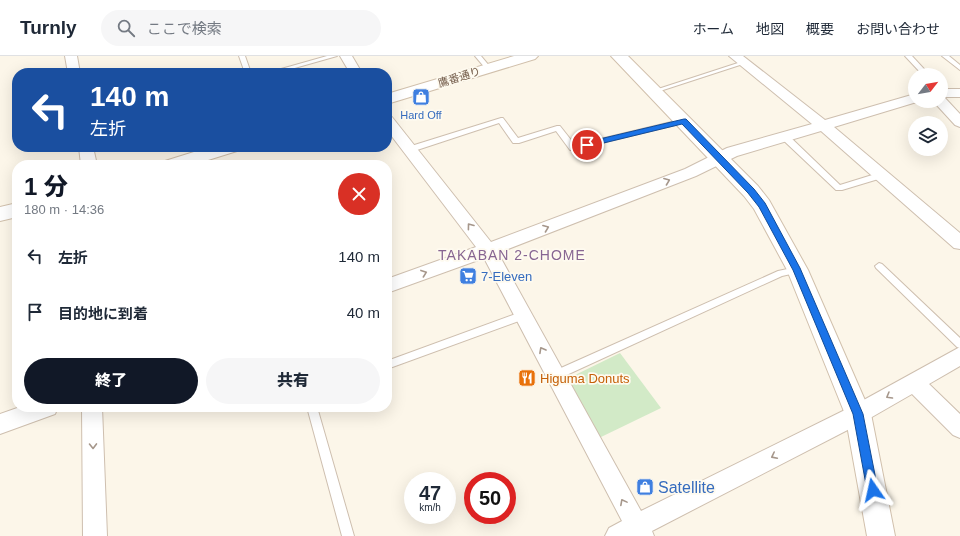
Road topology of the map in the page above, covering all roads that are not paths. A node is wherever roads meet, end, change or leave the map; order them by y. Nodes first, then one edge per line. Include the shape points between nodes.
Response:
1 (71, 56) edge
2 (242, 56) edge
3 (334, 56) edge
4 (346, 56) edge
5 (478, 56) edge
6 (530, 56) edge
7 (619, 56) edge
8 (908, 56) edge
9 (945, 56) edge
10 (741, 58) edge
11 (73, 68) edge
12 (246, 68) edge
13 (289, 68) edge
14 (353, 68) edge
15 (488, 68) junction
16 (920, 68) edge
17 (960, 68) edge
18 (655, 91) junction
19 (948, 93) edge
20 (960, 93) edge
21 (392, 98) edge
22 (908, 100) edge
23 (947, 108) edge
24 (684, 121) junction
25 (960, 122) edge
26 (823, 125) junction
27 (392, 126) edge
28 (785, 137) junction
29 (411, 149) junction
30 (214, 152) edge
31 (720, 159) junction
32 (188, 160) edge
33 (882, 176) junction
34 (12, 211) edge
35 (0, 214) edge
36 (960, 243) edge
37 (488, 250) junction
38 (879, 266) dead end
39 (797, 270) junction
40 (392, 284) edge
41 (524, 315) junction
42 (960, 344) edge
43 (960, 356) edge
44 (392, 363) edge
45 (556, 375) junction
46 (913, 382) junction
47 (34, 412) edge
48 (92, 412) edge
49 (313, 412) edge
50 (858, 414) junction
51 (0, 424) edge
52 (960, 428) edge
53 (639, 531) edge
54 (95, 536) edge
55 (348, 536) edge
56 (617, 536) edge
57 (882, 536) edge

1 - 11 street
2 - 12 lane
3 - 13 lane
4 - 14 street
5 - 15 lane
6 - 15 main road, 鷹番通り
7 - 18 main road
8 - 16 lane
9 - 17 lane
10 - 18 lane
10 - 26 street
15 - 21 main road, 鷹番通り
18 - 24 main road
19 - 20 street
22 - 26 street
23 - 25 street
24 - 29 lane via 573,148 557,128 516,141 501,120
24 - 31 main road
26 - 28 street
26 - 33 street
27 - 29 street
28 - 31 street via 732,152
28 - 33 lane via 839,188
37 -> 29 street
30 - 32 main road
37 -> 31 street
31 - 39 main road via 762,205
33 - 36 street
34 - 35 main road
40 -> 37 street
37 - 41 street
38 - 42 lane
39 - 45 lane via 781,273
39 - 50 main road
41 - 44 lane
45 -> 41 street
43 - 46 street
53 -> 45 street
46 -> 50 street
46 - 52 street
47 - 51 street
48 -> 54 street
49 - 55 lane
50 -> 53 street
50 - 57 main road
53 - 56 street

